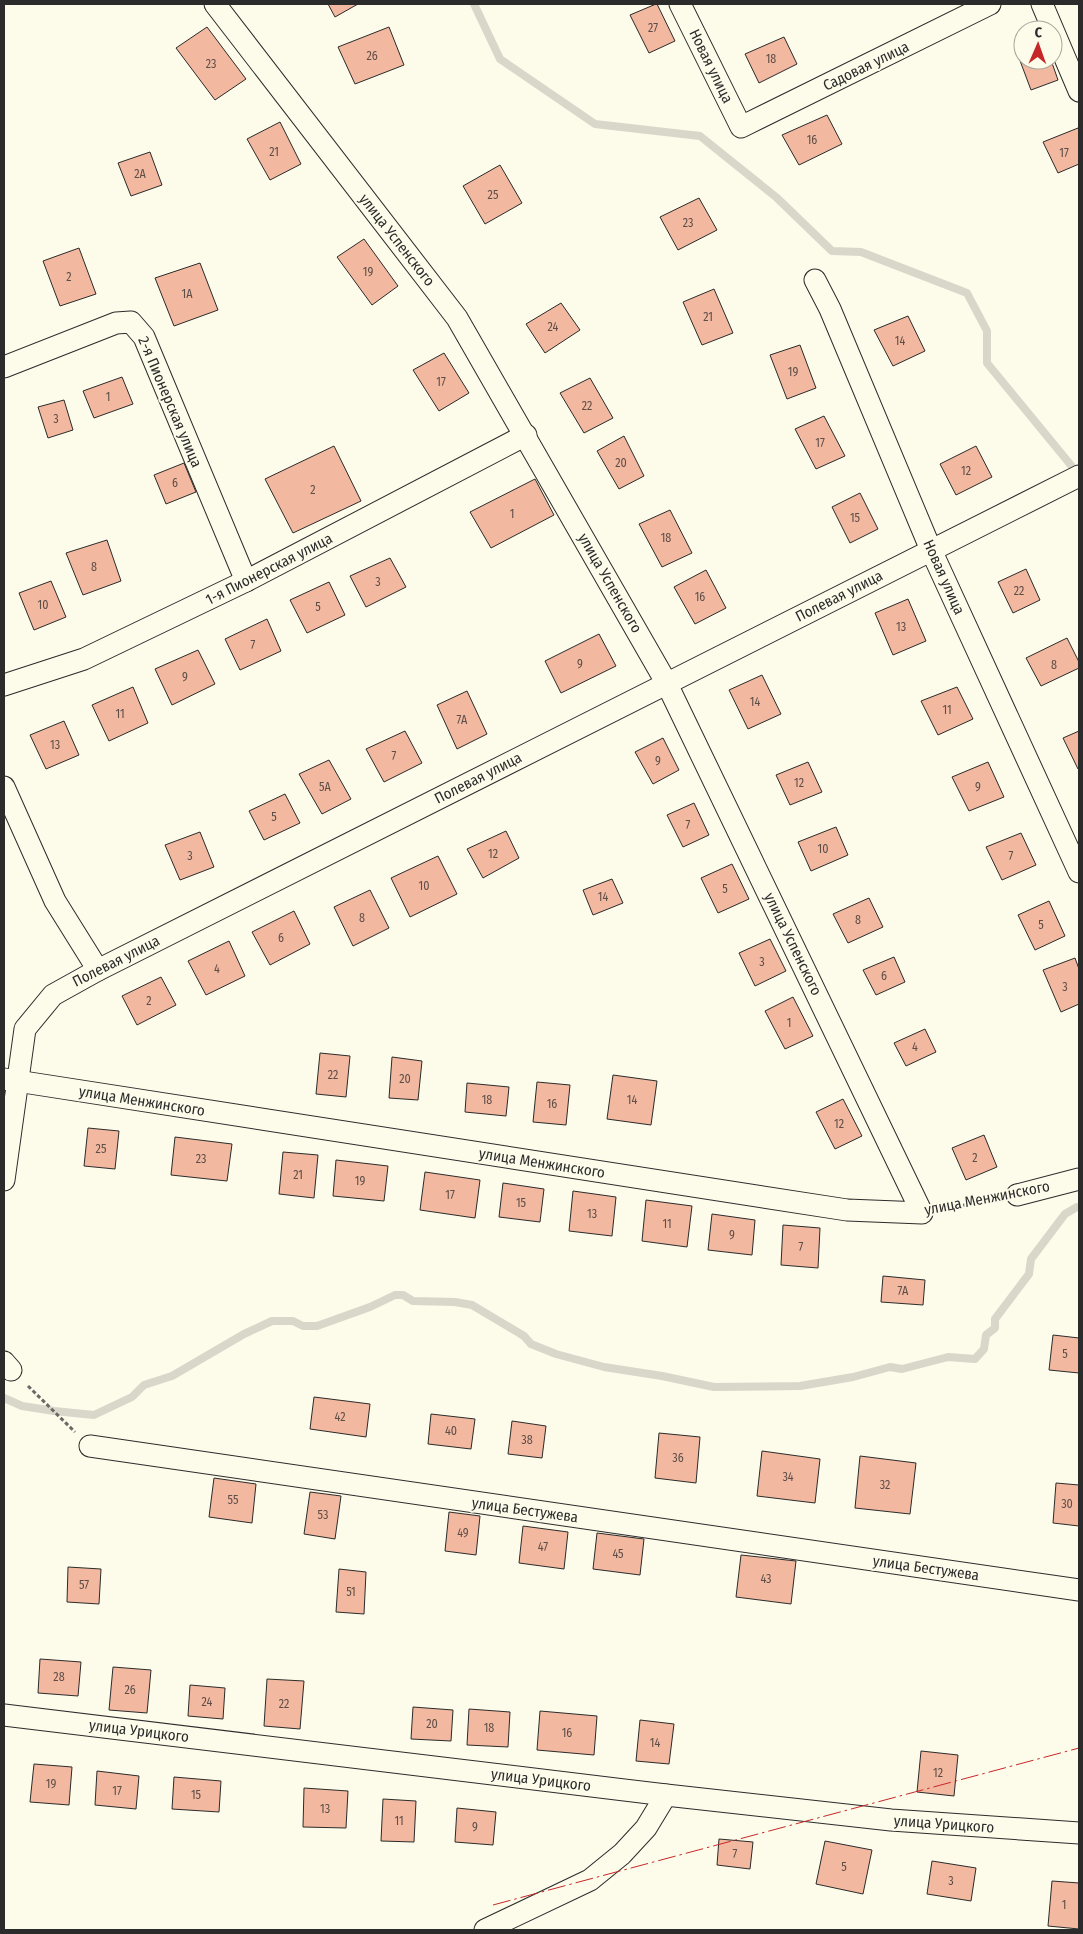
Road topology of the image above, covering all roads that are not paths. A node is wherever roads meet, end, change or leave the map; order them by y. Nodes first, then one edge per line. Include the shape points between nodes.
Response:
1 (215, 4) edge
2 (680, 4) edge
3 (990, 4) edge
4 (1042, 4) edge
5 (1079, 91) edge
6 (741, 127) joint
7 (815, 280) dead end
8 (4, 367) edge
9 (526, 435) junction
10 (1079, 476) edge
11 (931, 550) junction
12 (246, 582) junction
13 (666, 682) junction
14 (4, 685) edge
15 (4, 787) edge
16 (1079, 872) edge
17 (98, 970) junction
18 (10, 1080) edge
19 (1079, 1179) edge
20 (4, 1180) edge
21 (1017, 1196) road end
22 (922, 1213) joint
23 (90, 1446) road end
24 (1079, 1590) edge
25 (4, 1715) edge
26 (666, 1795) junction
27 (1079, 1833) edge
28 (485, 1930) edge

1 - 9 street, улица Успенского via 457,318
2 - 6 street, Новая улица
3 - 6 street, Садовая улица
4 - 5 street
7 - 11 street, Новая улица
8 - 12 street, 2-я Пионерская улица via 116,323 131,322 144,336
9 - 12 street, 1-я Пионерская улица
9 - 13 street, улица Успенского
10 - 11 street, Полевая улица
11 - 13 street, Полевая улица
11 - 16 street, Новая улица
12 - 14 street, 1-я Пионерская улица via 84,659
13 - 17 street, Полевая улица
13 - 22 street, улица Успенского
15 - 17 street via 55,901
17 - 18 street, Полевая улица via 53,995 25,1029
18 - 20 street, Полевая улица
18 - 22 street, улица Менжинского via 838,1208
19 - 21 street, улица Менжинского
23 - 24 street, улица Бестужева
25 - 26 street, улица Урицкого
26 - 27 street, улица Урицкого via 891,1820
26 - 28 street via 646,1828 622,1854 590,1880

